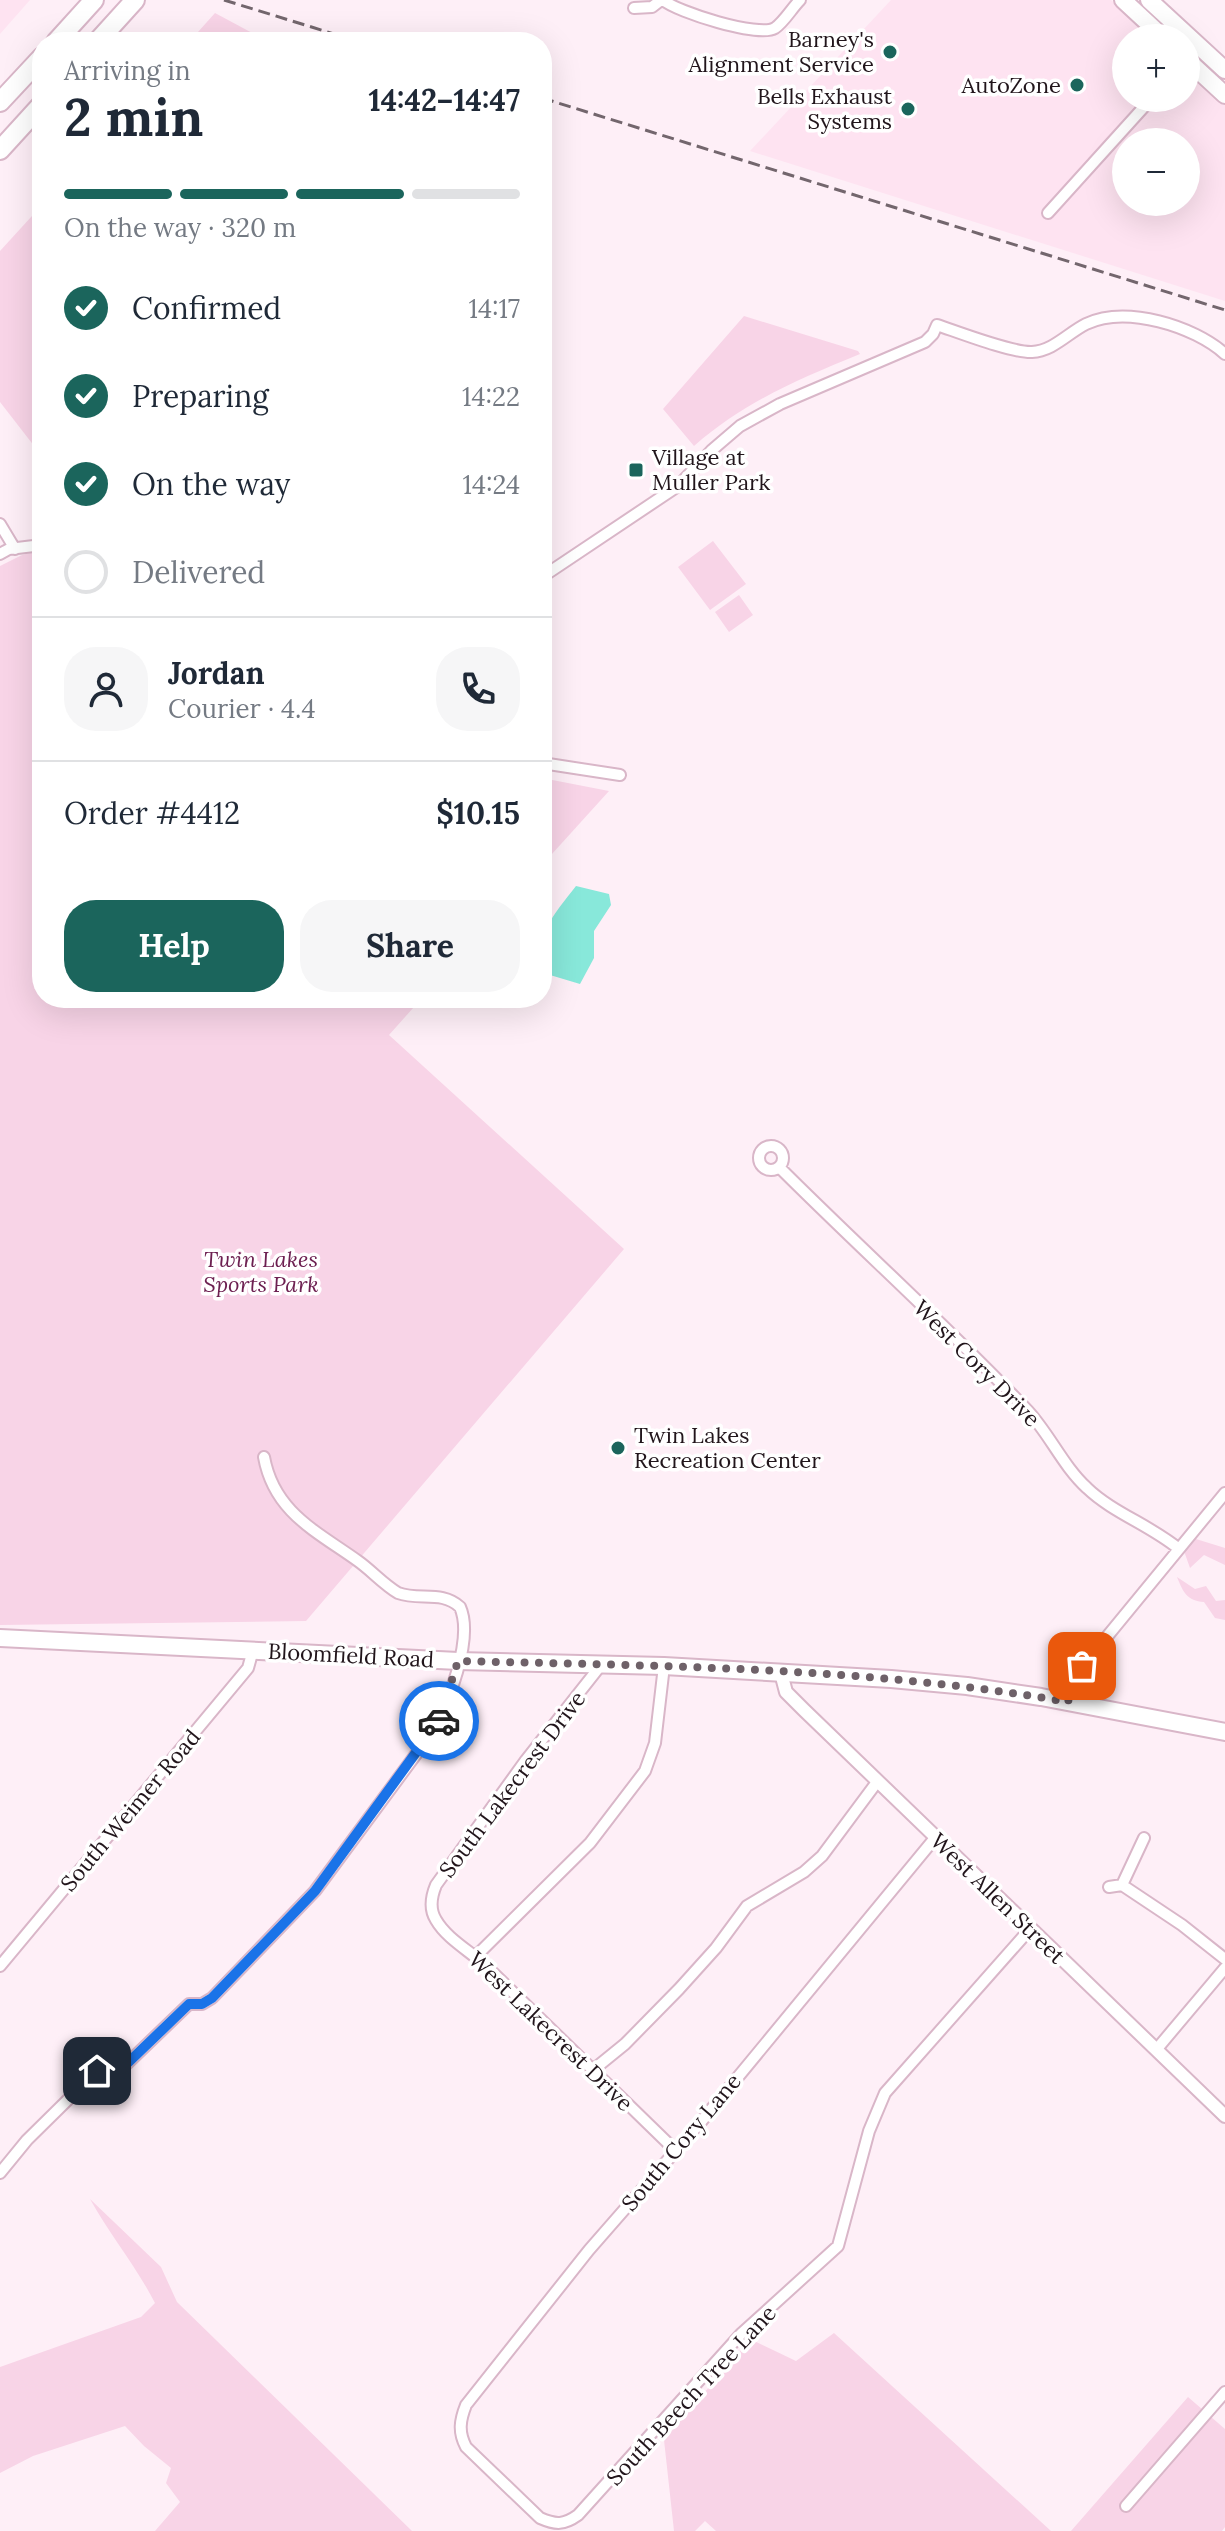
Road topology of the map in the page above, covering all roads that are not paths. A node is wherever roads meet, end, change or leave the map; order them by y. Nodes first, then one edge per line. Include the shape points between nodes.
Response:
1 (87, 0) edge
2 (94, 0) edge
3 (135, 0) edge
4 (662, 0) edge
5 (800, 0) edge
6 (1123, 0) edge
7 (1149, 0) edge
8 (634, 8) dead end
9 (1149, 24) edge
10 (63, 32) edge
11 (65, 32) edge
12 (106, 32) edge
13 (32, 68) edge
14 (1225, 70) edge
15 (1200, 73) edge
16 (1225, 95) edge
17 (0, 102) edge
18 (1139, 112) edge
19 (32, 115) edge
20 (0, 150) edge
21 (1048, 213) dead end
22 (1225, 354) edge
23 (0, 524) edge
24 (32, 546) edge
25 (15, 549) junction
26 (0, 554) edge
27 (552, 570) edge
28 (552, 765) edge
29 (620, 775) dead end
30 (779, 1167) dead end
31 (264, 1457) dead end
32 (1225, 1493) edge
33 (1179, 1549) junction
34 (0, 1638) edge
35 (253, 1650) junction
36 (458, 1661) junction
37 (601, 1665) junction
38 (664, 1666) junction
39 (781, 1673) junction
40 (1068, 1702) junction
41 (1225, 1732) edge
42 (877, 1782) junction
43 (935, 1838) junction
44 (1144, 1838) dead end
45 (1122, 1885) junction
46 (1109, 1887) dead end
47 (431, 1907) joint
48 (1030, 1929) junction
49 (475, 1957) junction
50 (1225, 1959) edge
51 (0, 1966) edge
52 (1225, 1968) edge
53 (1156, 2050) junction
54 (593, 2070) junction
55 (1225, 2116) edge
56 (676, 2151) junction
57 (0, 2173) edge
58 (1225, 2392) edge
59 (473, 2455) joint
60 (1126, 2506) dead end

1 - 10 highway
2 - 11 highway
3 - 12 highway
4 - 5 street via 682,11 759,31 774,29
4 - 8 street
6 - 9 main road
7 - 14 main road
13 - 17 highway
15 - 16 main road
18 - 21 street
19 - 20 highway
22 - 27 street via 1199,336 1133,317 1092,321 1052,347 1032,352 937,325 925,342 740,426 678,486
23 - 25 street
24 - 25 street
25 - 26 street
28 - 29 street
30 - 33 street, West Cory Drive via 1028,1411 1090,1491
31 - 36 street via 273,1488 304,1524 398,1593 443,1597 458,1605 465,1623
32 - 33 street
33 - 40 street via 1073,1678
34 - 35 main road, Bloomfield Road
35 - 36 main road, Bloomfield Road
35 - 51 street, South Weimer Road via 248,1668
36 - 37 main road, Bloomfield Road
36 - 57 street via 442,1716 431,1734 304,1903 212,1998 189,2004 108,2082 97,2071
37 - 38 main road, Bloomfield Road
37 - 47 street, South Lakecrest Drive via 436,1885
38 - 39 main road, Bloomfield Road
38 - 49 street via 655,1743 645,1771 590,1843
39 - 40 main road, Bloomfield Road via 967,1686
39 - 42 street, West Allen Street via 786,1692
40 - 41 main road, Bloomfield Road
42 - 43 street, West Allen Street
42 - 54 street via 822,1856 747,1906 679,1989
43 - 48 street, West Allen Street
43 - 56 street, South Cory Lane
44 - 45 street
45 - 46 street
45 - 50 street
47 - 49 street, West Lakecrest Drive via 437,1923
48 - 53 street, West Allen Street
48 - 59 street, South Beech Tree Lane via 885,2093 869,2131 838,2246 741,2334 578,2515 554,2524 540,2518
49 - 54 street, West Lakecrest Drive
52 - 53 street
53 - 55 street, West Allen Street
54 - 56 street, West Lakecrest Drive
56 - 59 street, South Cory Lane via 471,2398 460,2423 462,2439
58 - 60 street

